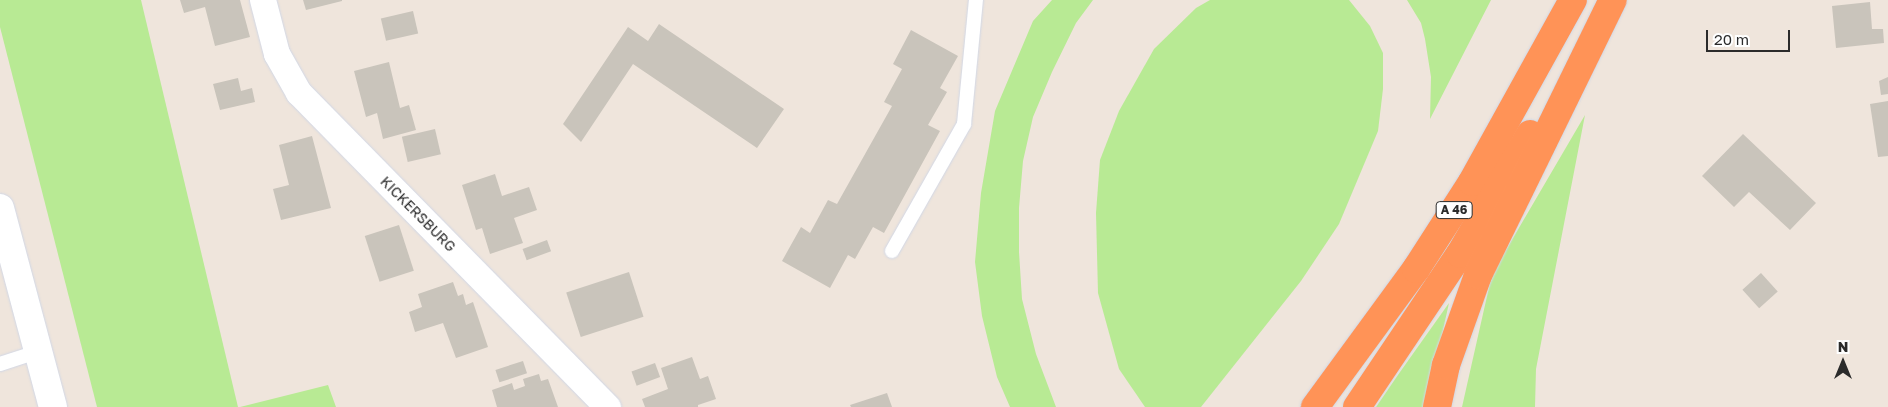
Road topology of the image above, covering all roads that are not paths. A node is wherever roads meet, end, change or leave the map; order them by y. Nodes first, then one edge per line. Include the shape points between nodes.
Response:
1 (263, 0) edge
2 (976, 0) edge
3 (1573, 0) edge
4 (1613, 0) edge
5 (1595, 35) junction
6 (0, 208) edge
7 (892, 251) dead end
8 (38, 352) junction
9 (0, 364) edge
10 (53, 407) edge
11 (608, 407) edge
12 (1315, 407) edge
13 (1356, 407) edge
14 (1437, 407) edge

1 - 11 street, KICKERSBURG via 276,54 298,93
2 - 7 lane via 964,124
3 - 12 highway, A 46 via 1472,182 1416,269
4 - 5 highway, A 46
5 - 13 highway, A 46 via 1516,156 1460,254
5 - 14 highway via 1478,275 1446,365
6 - 8 main road
8 - 9 lane
8 - 10 main road

